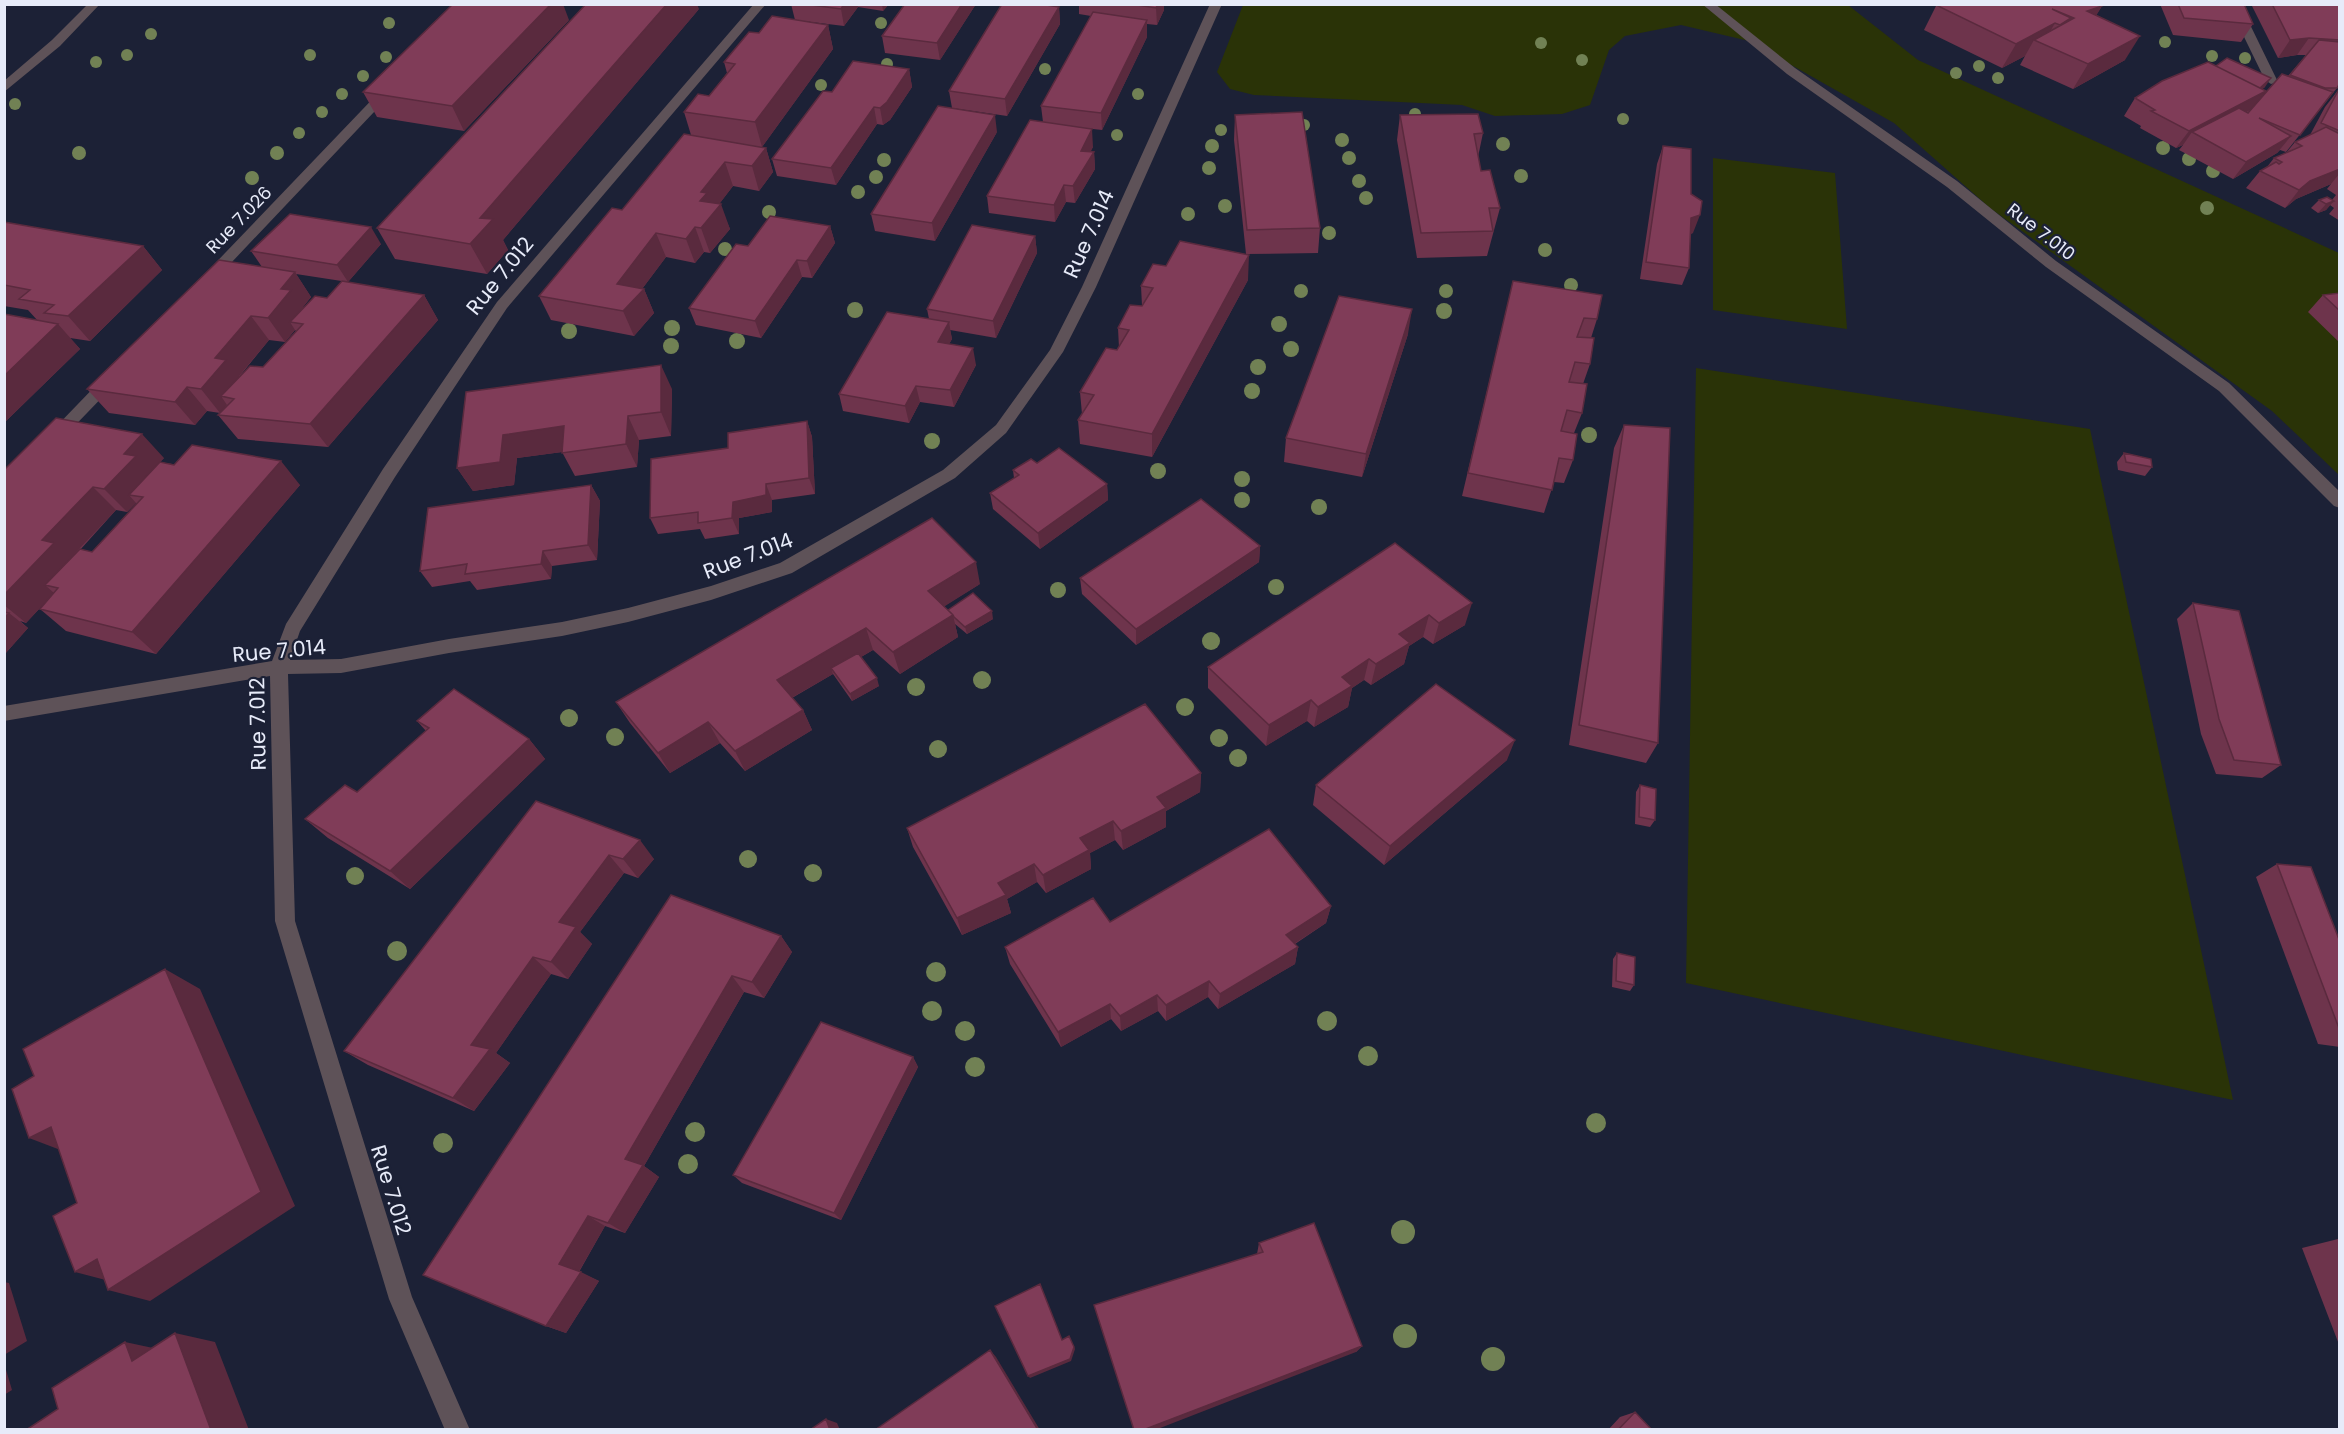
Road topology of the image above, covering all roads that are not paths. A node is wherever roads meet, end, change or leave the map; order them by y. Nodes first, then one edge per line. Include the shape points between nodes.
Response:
1 (95, 4) edge
2 (761, 4) edge
3 (1216, 4) edge
4 (1707, 4) edge
5 (2234, 4) edge
6 (2271, 80) edge
7 (396, 83) edge
8 (4, 88) edge
9 (195, 292) edge
10 (121, 369) edge
11 (46, 446) edge
12 (2340, 502) edge
13 (279, 668) junction
14 (4, 714) edge
15 (458, 1430) edge

1 - 8 street
2 - 13 street, Rue 7.012 via 502,305 389,473 292,629
3 - 13 street, Rue 7.014 via 1056,352 1001,429 949,474 786,568 711,593 562,629 341,666
4 - 12 street, Rue 7.010 via 1791,71 1952,184 2051,264 2223,387
5 - 6 street
7 - 9 street, Rue 7.026
10 - 11 street
13 - 14 street, Rue 7.014
13 - 15 street, Rue 7.012 via 285,921 401,1299

